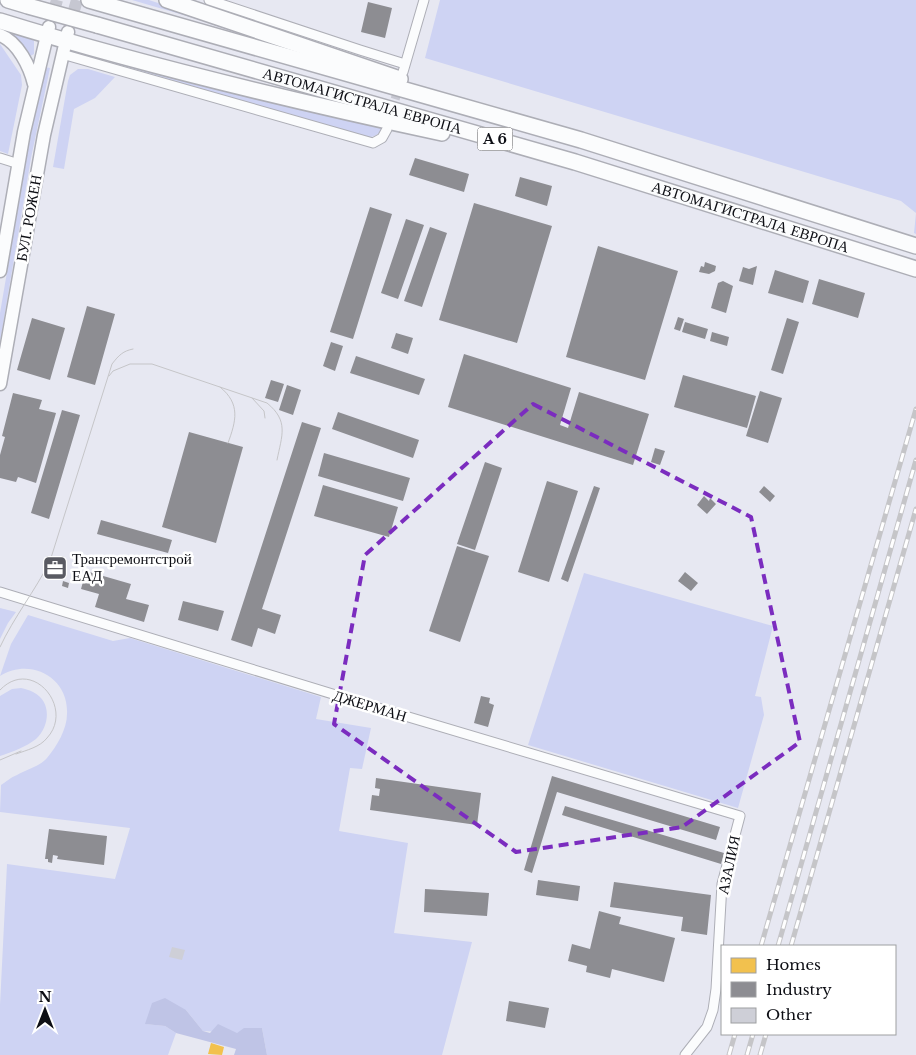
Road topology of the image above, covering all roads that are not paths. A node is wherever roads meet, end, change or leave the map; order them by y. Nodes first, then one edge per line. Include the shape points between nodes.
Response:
1 (8, 0) edge
2 (167, 0) edge
3 (209, 0) edge
4 (424, 0) edge
5 (96, 2) edge
6 (0, 22) edge
7 (0, 35) edge
8 (47, 37) junction
9 (65, 42) junction
10 (35, 86) junction
11 (386, 129) dead end
12 (581, 140) junction
13 (0, 158) edge
14 (575, 162) junction
15 (19, 164) junction
16 (916, 246) edge
17 (916, 269) edge
18 (0, 271) edge
19 (0, 384) edge
20 (0, 592) edge
21 (740, 816) joint
22 (685, 1055) edge

1 - 14 highway, АВТОМАГИСТРАЛА ЕВРОПА / A 6, bridge
2 - 12 highway
3 - 4 street via 404,68
5 - 12 highway, АВТОМАГИСТРАЛА ЕВРОПА / A 6
6 - 8 highway
7 - 10 main road via 15,46
8 - 9 highway
8 - 10 main road, БУЛ. РОЖЕН
9 - 11 street via 373,143 382,138
9 - 14 highway via 314,106
9 - 19 main road, БУЛ. РОЖЕН via 44,135
10 - 15 main road, БУЛ. РОЖЕН
12 - 16 highway, АВТОМАГИСТРАЛА ЕВРОПА / A 6
13 - 15 street
14 - 17 highway, АВТОМАГИСТРАЛА ЕВРОПА / A 6
15 - 18 main road, БУЛ. РОЖЕН
20 - 21 street, ДЖЕРМАН
21 - 22 street, АЗАЛИЯ via 722,884 713,1010 706,1027

